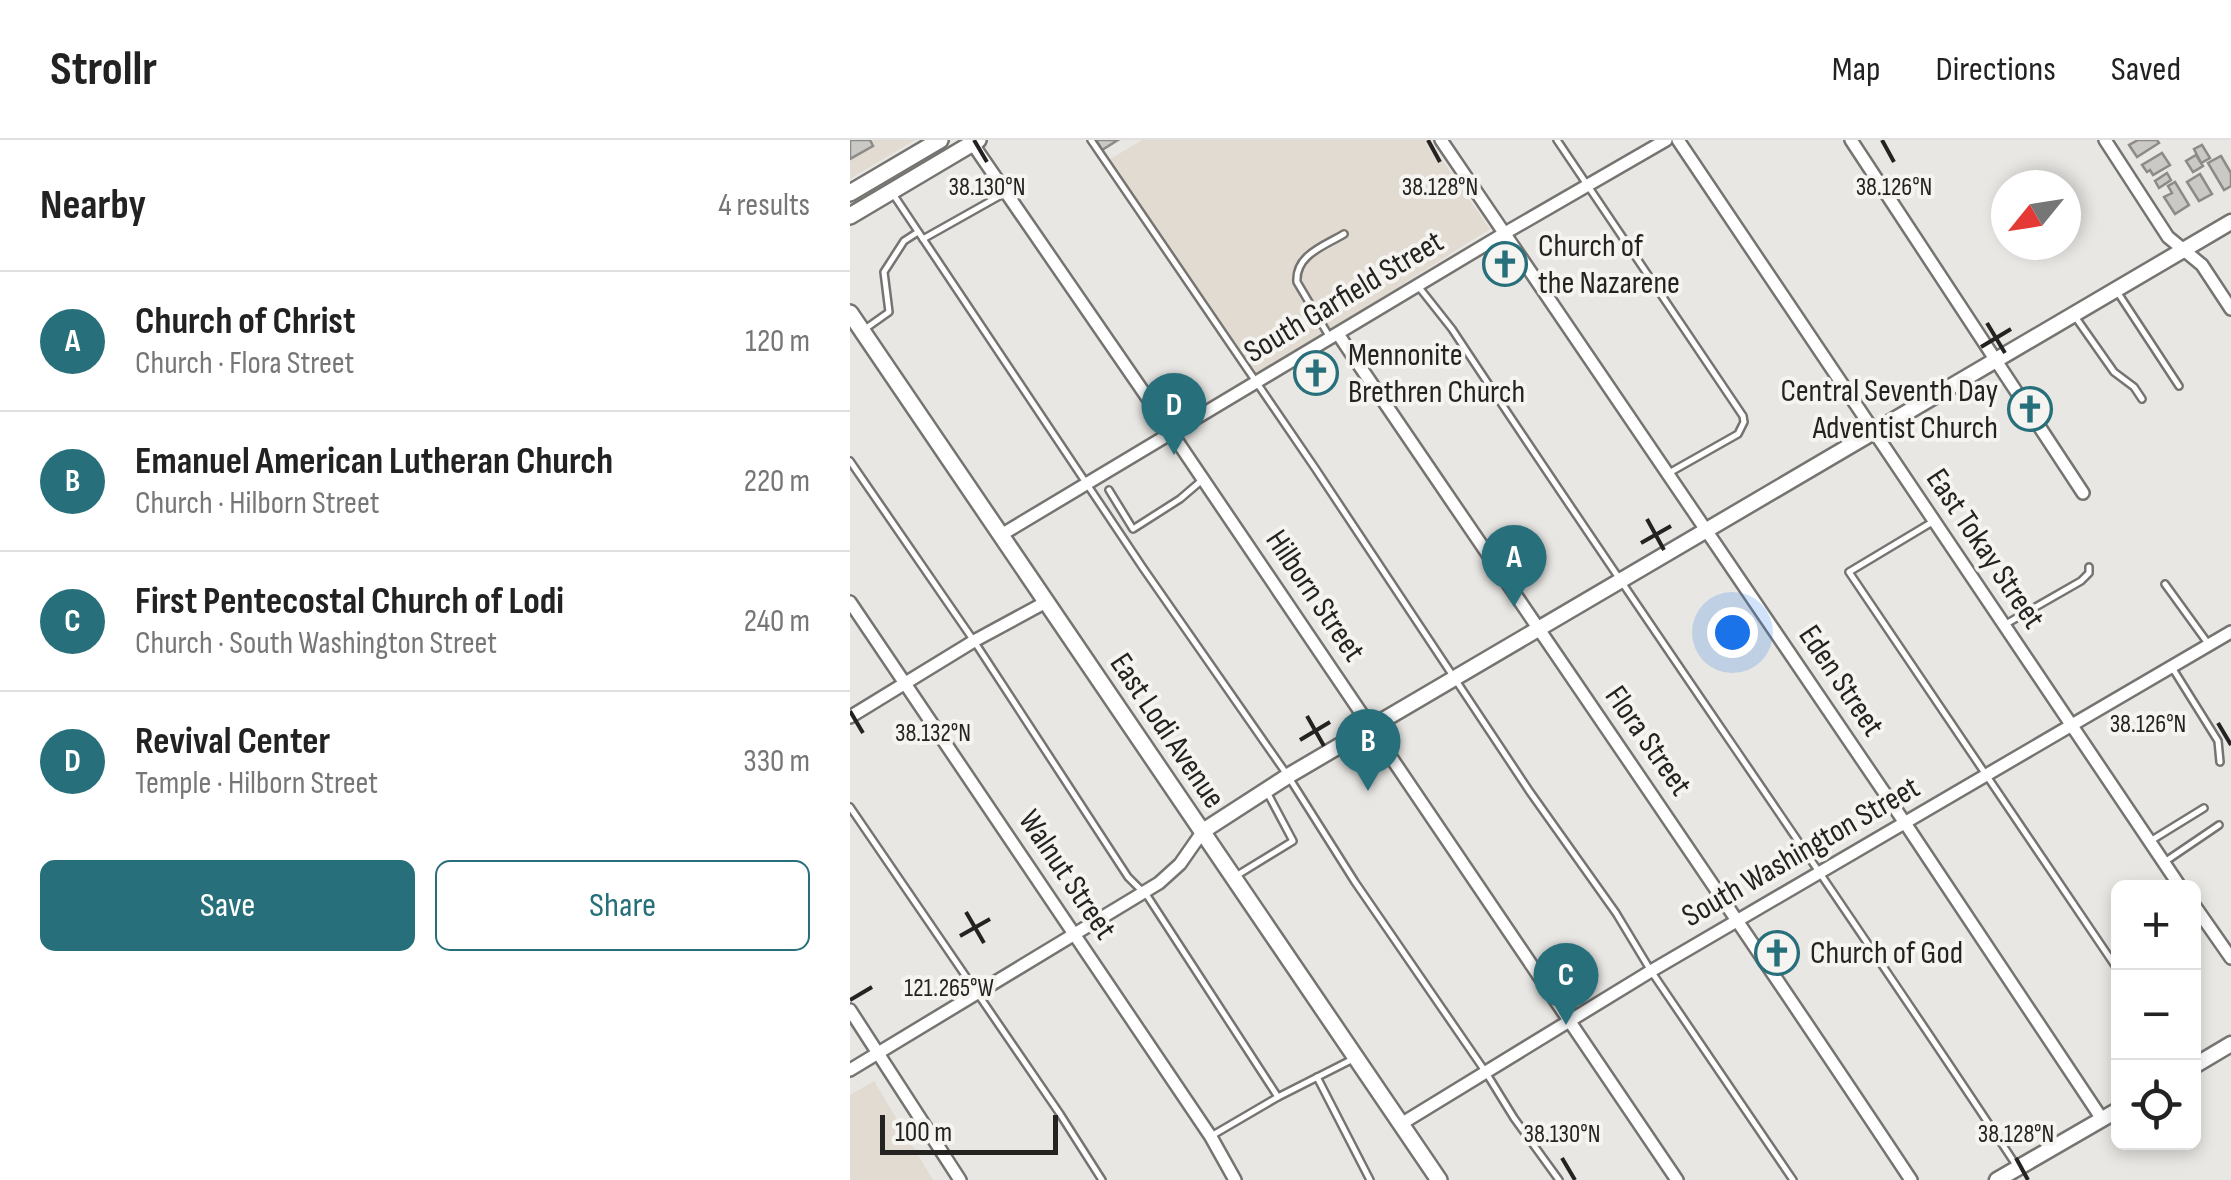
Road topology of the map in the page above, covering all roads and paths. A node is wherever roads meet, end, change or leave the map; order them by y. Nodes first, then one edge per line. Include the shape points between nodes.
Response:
1 (940, 140) edge
2 (1091, 140) edge
3 (1442, 140) edge
4 (1556, 140) edge
5 (1666, 140) edge
6 (1678, 140) edge
7 (1851, 140) edge
8 (2104, 140) edge
9 (975, 142) edge
10 (1589, 185) junction
11 (891, 192) junction
12 (1006, 192) junction
13 (850, 193) edge
14 (850, 216) edge
15 (2231, 222) edge
16 (918, 232) junction
17 (1504, 233) junction
18 (1344, 234) dead end
19 (922, 239) junction
20 (2182, 251) junction
21 (1418, 286) junction
22 (2116, 290) junction
23 (2231, 309) edge
24 (850, 312) edge
25 (2074, 315) junction
26 (862, 331) junction
27 (1334, 336) junction
28 (1998, 360) junction
29 (1256, 381) junction
30 (2180, 386) dead end
31 (2142, 399) dead end
32 (1874, 431) junction
33 (1171, 432) junction
34 (850, 461) edge
35 (1668, 474) junction
36 (1203, 479) junction
37 (1086, 483) junction
38 (1108, 490) dead end
39 (2083, 493) dead end
40 (1934, 521) junction
41 (1706, 531) junction
42 (1001, 535) junction
43 (2089, 567) dead end
44 (1621, 581) junction
45 (2165, 584) dead end
46 (850, 602) edge
47 (1046, 602) junction
48 (2004, 625) junction
49 (1538, 630) junction
50 (2231, 632) edge
51 (974, 641) junction
52 (2209, 645) junction
53 (2171, 667) junction
54 (1455, 678) junction
55 (905, 682) junction
56 (850, 717) edge
57 (2071, 725) junction
58 (1371, 730) junction
59 (2220, 762) dead end
60 (1986, 774) junction
61 (1288, 776) junction
62 (1266, 791) junction
63 (850, 806) edge
64 (2204, 808) dead end
65 (1905, 823) junction
66 (2219, 825) dead end
67 (1202, 831) junction
68 (2149, 842) junction
69 (2164, 862) junction
70 (1821, 872) junction
71 (1234, 877) junction
72 (2176, 880) edge
73 (1144, 892) junction
74 (2201, 915) edge
75 (1739, 920) junction
76 (1074, 936) junction
77 (2231, 958) edge
78 (2111, 960) edge
79 (1651, 971) junction
80 (976, 994) junction
81 (850, 1010) edge
82 (1569, 1021) junction
83 (2231, 1044) edge
84 (878, 1053) junction
85 (1356, 1057) junction
86 (2201, 1062) edge
87 (850, 1070) edge
88 (1485, 1070) junction
89 (1317, 1077) junction
90 (1278, 1097) junction
91 (2111, 1114) edge
92 (2102, 1120) junction
93 (1401, 1124) junction
94 (1210, 1136) junction
95 (2018, 1168) junction
96 (960, 1180) edge
97 (1102, 1180) edge
98 (1236, 1180) edge
99 (1370, 1180) edge
100 (1439, 1180) edge
101 (1559, 1180) edge
102 (1677, 1180) edge
103 (1792, 1180) edge
104 (1912, 1180) edge
105 (1997, 1180) edge

1 - 13 main road
2 - 29 lane
3 - 17 street, Eden Street
4 - 10 lane
5 - 10 street, South Garfield Street
6 - 32 street, East Tokay Street
7 - 28 street
8 - 20 street
9 - 11 main road
9 - 12 street, Hilborn Street
10 - 17 street, South Garfield Street
10 - 35 lane via 1744,422 1738,434
11 - 14 main road
11 - 16 lane
12 - 19 lane
12 - 33 street, Hilborn Street
15 - 20 street
16 - 19 lane
16 - 26 lane via 884,272 890,312
17 - 21 street, South Garfield Street
17 - 35 street, Eden Street
18 - 27 lane via 1307,257 1296,273
19 - 37 lane
20 - 22 street
20 - 23 street via 2202,265
21 - 27 street, South Garfield Street
21 - 44 lane
22 - 25 street
22 - 30 lane
24 - 26 main road, East Lodi Avenue
25 - 28 street
25 - 31 lane
26 - 42 main road, East Lodi Avenue
27 - 29 street, South Garfield Street
27 - 49 street, Flora Street
28 - 32 street
28 - 39 street
29 - 33 street, South Garfield Street
29 - 54 lane
32 - 40 street, East Tokay Street
32 - 41 street
33 - 36 street, Hilborn Street
33 - 37 street, South Garfield Street
34 - 51 lane
35 - 41 street, Eden Street
36 - 38 lane via 1132,529
36 - 58 street, Hilborn Street
37 - 42 street, South Garfield Street
37 - 61 lane
40 - 48 street, East Tokay Street
40 - 60 lane via 1849,572
41 - 44 street
41 - 65 street, Eden Street
42 - 47 main road, East Lodi Avenue
43 - 48 lane via 2080,581
44 - 49 street
44 - 70 lane
45 - 52 lane
46 - 55 street, Walnut Street
47 - 51 street
47 - 67 main road, East Lodi Avenue
48 - 57 street, East Tokay Street
49 - 54 street
49 - 75 street, Flora Street
50 - 52 street, South Washington Street
51 - 55 street
51 - 73 lane
52 - 53 street, South Washington Street
53 - 57 street, South Washington Street
53 - 59 lane via 2218,742
54 - 58 street
54 - 79 lane
55 - 56 street
55 - 76 street, Walnut Street
57 - 60 street, South Washington Street
57 - 68 street, East Tokay Street
58 - 61 street
58 - 82 street, Hilborn Street
60 - 65 street, South Washington Street
60 - 78 lane
61 - 62 street
61 - 88 lane
62 - 67 street
62 - 71 lane via 1293,841
63 - 80 lane
64 - 68 lane
65 - 70 street, South Washington Street
65 - 92 street, Eden Street
66 - 69 lane
67 - 71 main road, East Lodi Avenue
67 - 73 street via 1180,864
68 - 69 street, East Tokay Street
69 - 72 street, East Tokay Street
70 - 75 street, South Washington Street
70 - 95 lane
71 - 85 main road, East Lodi Avenue
73 - 76 street
73 - 90 lane
74 - 77 street
75 - 79 street, South Washington Street
75 - 104 street, Flora Street
76 - 80 street
76 - 94 street, Walnut Street
79 - 82 street, South Washington Street
79 - 103 lane
80 - 84 street
80 - 97 lane
81 - 84 street
82 - 88 street, South Washington Street
82 - 102 street, Hilborn Street
83 - 86 street
84 - 87 street
84 - 96 street
85 - 89 lane
85 - 93 main road, East Lodi Avenue
88 - 93 street, South Washington Street
88 - 101 lane
89 - 90 lane
89 - 99 lane
90 - 94 lane
91 - 92 street
92 - 95 street
93 - 100 main road, East Lodi Avenue
94 - 98 street, Walnut Street
95 - 105 street

